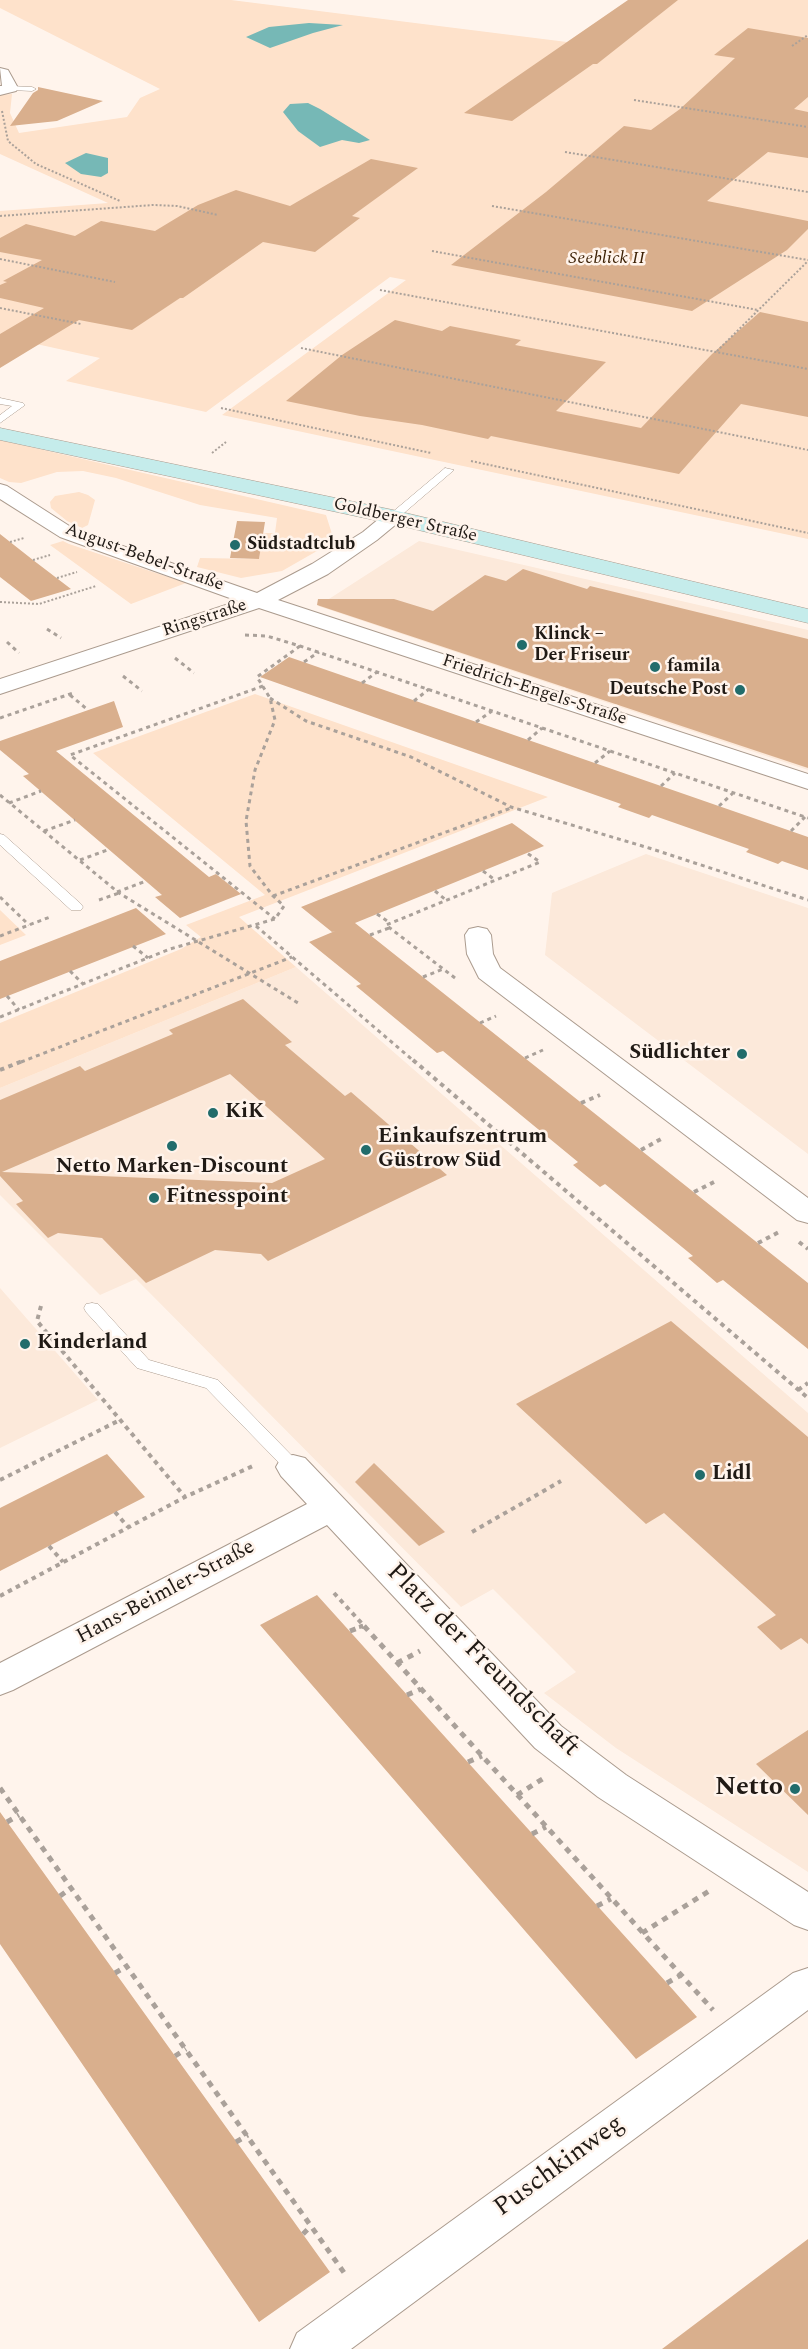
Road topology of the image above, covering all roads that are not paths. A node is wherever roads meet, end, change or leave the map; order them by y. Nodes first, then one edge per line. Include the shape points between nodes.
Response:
1 (0, 72) edge
2 (32, 89) dead end
3 (5, 90) edge
4 (0, 401) edge
5 (0, 420) edge
6 (0, 434) edge
7 (449, 470) dead end
8 (0, 490) edge
9 (393, 517) junction
10 (260, 601) junction
11 (808, 616) edge
12 (0, 687) edge
13 (808, 782) edge
14 (0, 838) edge
15 (76, 907) dead end
16 (478, 935) dead end
17 (808, 1213) edge
18 (92, 1308) dead end
19 (286, 1460) joint
20 (332, 1507) junction
21 (0, 1680) edge
22 (808, 1913) edge
23 (808, 1986) edge
24 (313, 2349) edge

1 - 3 street
2 - 3 lane
4 - 5 lane via 20,405
6 - 9 main road, Goldberger Straße
7 - 9 lane
8 - 10 street, August-Bebel-Straße via 67,533
9 - 10 street, Ringstraße via 320,569
9 - 11 main road, Goldberger Straße
10 - 12 street, Ringstraße
10 - 13 street, Friedrich-Engels-Straße
14 - 15 lane
16 - 17 street via 480,954 489,972
18 - 19 lane via 143,1364 212,1384
19 - 20 street, Platz der Freundschaft
20 - 21 street, Hans-Beimler-Straße
20 - 22 street, Platz der Freundschaft via 548,1737 612,1786
23 - 24 street, Puschkinweg

